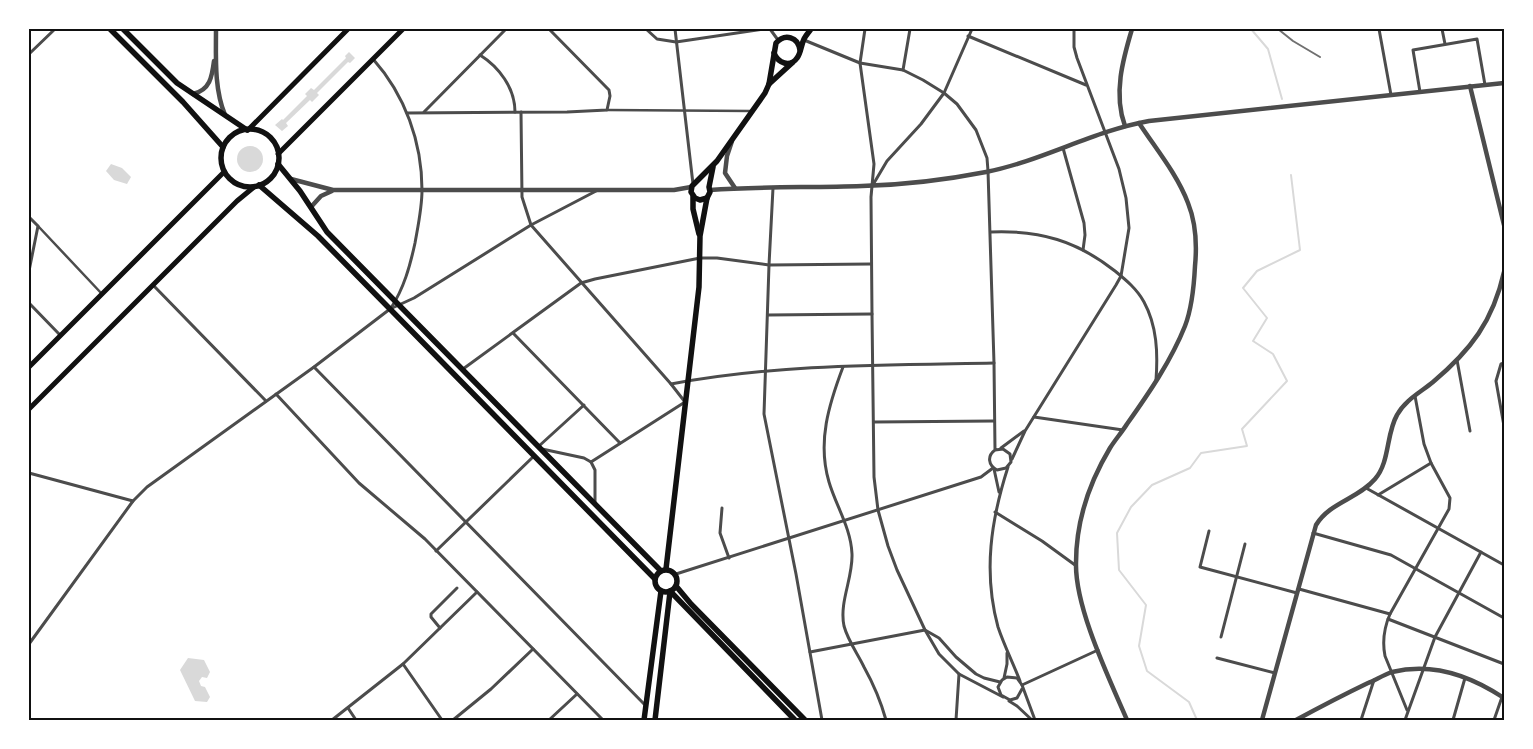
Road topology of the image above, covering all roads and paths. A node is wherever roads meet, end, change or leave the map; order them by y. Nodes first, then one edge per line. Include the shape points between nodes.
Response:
1 (54, 29) edge
2 (110, 29) edge
3 (123, 29) edge
4 (216, 29) edge
5 (346, 29) edge
6 (403, 29) edge
7 (506, 29) edge
8 (549, 29) edge
9 (646, 29) edge
10 (675, 29) edge
11 (764, 29) edge
12 (770, 29) edge
13 (811, 29) edge
14 (865, 29) edge
15 (910, 29) edge
16 (972, 29) edge
17 (1074, 29) edge
18 (1132, 29) edge
19 (1379, 29) edge
20 (1442, 29) edge
21 (968, 36) junction
22 (778, 40) junction
23 (803, 40) junction
24 (796, 41) junction
25 (676, 42) junction
26 (1445, 44) junction
27 (800, 50) junction
28 (774, 51) junction
29 (29, 54) edge
30 (216, 55) junction
31 (480, 55) junction
32 (373, 59) junction
33 (794, 61) junction
34 (860, 63) junction
35 (903, 70) junction
36 (1504, 82) edge
37 (769, 84) junction
38 (1485, 84) junction
39 (1087, 85) junction
40 (1470, 86) junction
41 (1420, 92) junction
42 (944, 93) junction
43 (193, 94) junction
44 (1391, 95) junction
45 (607, 110) junction
46 (684, 111) junction
47 (752, 111) junction
48 (516, 112) junction
49 (521, 112) junction
50 (407, 113) junction
51 (424, 113) junction
52 (226, 116) junction
53 (1139, 123) junction
54 (1125, 126) junction
55 (247, 130) junction
56 (1105, 132) junction
57 (734, 138) junction
58 (223, 147) junction
59 (1063, 148) junction
60 (278, 154) junction
61 (278, 164) junction
62 (713, 167) junction
63 (988, 171) junction
64 (224, 172) junction
65 (291, 179) junction
66 (694, 185) junction
67 (257, 186) junction
68 (873, 186) junction
69 (735, 188) junction
70 (773, 188) junction
71 (422, 189) junction
72 (522, 189) junction
73 (601, 189) junction
74 (709, 189) junction
75 (333, 190) junction
76 (674, 190) junction
77 (692, 195) junction
78 (707, 198) junction
79 (311, 207) junction
80 (29, 216) edge
81 (531, 225) junction
82 (1504, 225) edge
83 (38, 226) junction
84 (991, 232) junction
85 (700, 236) junction
86 (1083, 250) junction
87 (700, 258) junction
88 (871, 264) junction
89 (769, 265) junction
90 (29, 271) edge
91 (1504, 272) edge
92 (1121, 276) junction
93 (581, 283) junction
94 (153, 285) junction
95 (102, 294) junction
96 (398, 302) junction
97 (29, 303) edge
98 (390, 309) junction
99 (872, 314) junction
100 (768, 315) junction
101 (513, 332) junction
102 (60, 335) junction
103 (1457, 360) junction
104 (994, 363) junction
105 (1504, 363) edge
106 (873, 365) junction
107 (29, 367) edge
108 (314, 367) junction
109 (843, 367) junction
110 (463, 369) junction
111 (765, 372) junction
112 (1156, 380) junction
113 (687, 381) junction
114 (671, 384) junction
115 (276, 394) junction
116 (1415, 396) junction
117 (1504, 400) edge
118 (266, 401) junction
119 (685, 402) junction
120 (1499, 402) junction
121 (584, 405) junction
122 (29, 409) edge
123 (1034, 417) junction
124 (994, 421) junction
125 (874, 422) junction
126 (1504, 426) edge
127 (1123, 430) junction
128 (1025, 431) junction
129 (1470, 431) dead end
130 (620, 443) junction
131 (540, 448) junction
132 (1000, 448) junction
133 (994, 450) junction
134 (534, 456) junction
135 (1011, 459) junction
136 (591, 462) junction
137 (1432, 463) junction
138 (1008, 467) junction
139 (994, 468) junction
140 (29, 474) edge
141 (1366, 488) junction
142 (1000, 494) junction
143 (1378, 495) junction
144 (133, 501) junction
145 (595, 504) junction
146 (722, 508) dead end
147 (878, 510) junction
148 (995, 512) junction
149 (845, 521) junction
150 (466, 522) junction
151 (1437, 528) junction
152 (1209, 531) dead end
153 (1313, 533) junction
154 (789, 538) junction
155 (1245, 544) dead end
156 (436, 551) junction
157 (1481, 552) junction
158 (729, 558) junction
159 (1076, 564) junction
160 (1504, 565) edge
161 (1414, 568) junction
162 (663, 570) junction
163 (676, 574) junction
164 (1236, 576) junction
165 (655, 579) junction
166 (676, 586) junction
167 (457, 588) dead end
168 (661, 591) junction
169 (670, 591) junction
170 (1298, 591) junction
171 (477, 592) junction
172 (1458, 594) junction
173 (1390, 614) junction
174 (1504, 618) edge
175 (1388, 619) junction
176 (440, 628) junction
177 (925, 630) junction
178 (1435, 636) junction
179 (1222, 637) dead end
180 (29, 641) edge
181 (852, 644) junction
182 (1006, 647) junction
183 (533, 649) junction
184 (1098, 650) junction
185 (810, 652) junction
186 (1217, 658) dead end
187 (403, 664) junction
188 (1504, 664) edge
189 (1423, 669) junction
190 (1275, 673) junction
191 (1392, 673) junction
192 (959, 674) junction
193 (1466, 677) junction
194 (1004, 678) junction
195 (1374, 680) junction
196 (1000, 682) junction
197 (1021, 685) junction
198 (577, 694) junction
199 (1503, 697) edge
200 (1004, 698) junction
201 (646, 706) junction
202 (348, 708) junction
203 (1407, 710) junction
204 (794, 719) edge
205 (332, 720) edge
206 (356, 720) edge
207 (442, 720) edge
208 (453, 720) edge
209 (549, 720) edge
210 (603, 720) edge
211 (644, 720) edge
212 (655, 720) edge
213 (775, 720) edge
214 (805, 720) edge
215 (822, 720) edge
216 (886, 720) edge
217 (956, 720) edge
218 (1033, 720) edge
219 (1127, 720) edge
220 (1262, 720) edge
221 (1296, 720) edge
222 (1361, 720) edge
223 (1405, 720) edge
224 (1453, 720) edge
225 (1494, 720) edge

1 - 29 street
2 - 58 main road
3 - 43 main road
4 - 30 street
5 - 55 main road
6 - 32 main road
7 - 31 street
8 - 45 street via 609,90
9 - 25 street via 657,39
10 - 25 street
11 - 25 street
12 - 22 street
13 - 23 main road
14 - 34 street
15 - 35 street
16 - 21 street
17 - 39 street via 1074,47
18 - 54 street via 1119,100
19 - 44 street
20 - 26 street
21 - 39 street
21 - 42 street
22 - 24 main road via 787,37
22 - 28 main road
23 - 24 main road
23 - 27 main road
23 - 34 street
24 - 27 main road
25 - 46 street
26 - 38 street via 1477,39
26 - 41 street via 1412,50
27 - 33 main road
28 - 33 main road via 781,62
28 - 37 main road
30 - 43 street via 207,87
30 - 52 street via 219,98
31 - 48 street via 505,80
31 - 51 street
32 - 50 street via 392,83
32 - 60 main road
33 - 37 main road
34 - 35 street
34 - 68 street via 874,164
35 - 42 street
36 - 38 street
37 - 47 main road
38 - 40 street
39 - 56 street
40 - 41 street
40 - 82 street
41 - 44 street
42 - 63 street via 957,104 976,130 987,158
42 - 68 street via 921,124 887,160
43 - 52 main road
44 - 53 street
45 - 46 street
45 - 49 street
46 - 47 street
46 - 66 street
47 - 57 main road
48 - 49 street
48 - 51 street
49 - 72 street
50 - 51 street
50 - 71 street via 418,151
52 - 55 main road
53 - 54 street
53 - 112 street via 1184,193 1196,240 1195,275 1186,324
54 - 56 street
55 - 58 main road via 231,136
55 - 60 main road via 268,136
56 - 59 street
56 - 92 street via 1124,185 1129,212
57 - 62 main road
57 - 69 street via 724,167 727,179
58 - 64 main road
59 - 63 street
59 - 86 street via 1081,208 1085,235
60 - 61 main road
61 - 65 main road
61 - 67 main road via 271,177
62 - 66 main road
62 - 74 main road
63 - 68 street via 924,182
63 - 84 street
64 - 67 main road via 237,184
64 - 95 main road
65 - 75 street
65 - 79 main road
66 - 74 main road via 704,182
66 - 76 street
66 - 77 main road
67 - 94 main road via 237,201
67 - 98 main road via 318,236
68 - 70 street
68 - 88 street via 870,197
69 - 70 street
69 - 74 street
70 - 89 street
71 - 72 street
71 - 75 street
71 - 96 street via 411,261
72 - 73 street
72 - 81 street
73 - 76 street
73 - 81 street
74 - 78 main road
75 - 79 street via 321,196
76 - 77 street
77 - 78 main road via 699,200
77 - 85 main road
78 - 85 main road
79 - 96 main road via 327,232
80 - 83 street
81 - 93 street
81 - 96 street via 414,298
83 - 90 street
83 - 95 street
84 - 86 street via 1037,234
84 - 104 street
85 - 87 main road
86 - 92 street
87 - 89 street
87 - 93 street
87 - 113 main road
88 - 89 street
88 - 99 street
89 - 100 street
91 - 103 street via 1489,315 1469,348
92 - 112 street via 1139,293 1150,317 1158,361
92 - 123 street
93 - 101 street
93 - 114 street
94 - 118 street
94 - 122 main road
95 - 102 main road
96 - 98 street
96 - 110 main road
97 - 102 street
98 - 108 street
98 - 134 main road
99 - 100 street
99 - 106 street
100 - 111 street
101 - 110 street
101 - 121 street
102 - 107 main road
103 - 116 street
103 - 129 street
104 - 106 street
104 - 124 street
105 - 120 street via 1496,377
106 - 109 street
106 - 125 street
108 - 115 street
108 - 150 street
109 - 111 street
109 - 149 street via 828,410 824,446 828,481
110 - 131 main road
111 - 113 street
111 - 154 street via 764,414
112 - 127 street
113 - 114 street
113 - 119 main road
114 - 119 street
115 - 118 street
115 - 156 street via 359,483
116 - 137 street via 1424,444
116 - 141 street via 1396,415 1382,467
117 - 120 street
118 - 144 street via 147,487
119 - 130 street
119 - 162 main road
120 - 126 street
121 - 130 street
121 - 131 street
123 - 127 street
123 - 128 street
124 - 125 street
124 - 133 street
125 - 147 street
127 - 159 street via 1089,490 1079,524
128 - 132 street
128 - 135 street
130 - 136 street
131 - 136 street
131 - 145 main road
132 - 133 street
132 - 135 street via 1008,452
133 - 139 street via 989,458
134 - 150 street
134 - 165 main road
135 - 138 street
136 - 145 street via 595,470
137 - 143 street
137 - 151 street via 1450,498 1449,509
138 - 139 street via 1002,470
138 - 142 street
139 - 142 street
139 - 147 street via 981,477
140 - 144 street
141 - 143 street
141 - 153 street via 1328,511
142 - 148 street
143 - 151 street
144 - 180 street
145 - 162 main road
146 - 158 street via 720,533
147 - 149 street
147 - 177 street via 897,570
148 - 159 street
148 - 182 street via 990,560 992,595
149 - 154 street
149 - 181 street via 852,554 843,618
150 - 156 street
150 - 201 street
151 - 157 street
151 - 161 street
152 - 164 street via 1200,567
153 - 161 street via 1391,555
153 - 170 street
154 - 158 street
154 - 185 street
155 - 164 street
156 - 171 street
157 - 160 street
157 - 172 street
158 - 163 street
159 - 184 street via 1081,598
161 - 172 street
161 - 173 street
162 - 163 main road
162 - 165 main road
163 - 166 main road
164 - 170 street
164 - 179 street
165 - 168 main road
166 - 169 main road
166 - 214 main road
167 - 176 street via 431,614
168 - 169 main road
168 - 201 main road
169 - 204 main road
169 - 212 main road
170 - 173 street
170 - 190 street
171 - 176 street
171 - 183 street
172 - 174 street
172 - 178 street
173 - 175 street
175 - 178 street
175 - 191 street via 1383,647
176 - 187 street
177 - 181 street
177 - 192 street via 939,654
177 - 196 street via 939,638 976,674
178 - 188 street
178 - 189 street
181 - 185 street
181 - 216 street via 875,687
182 - 194 street
182 - 197 street
183 - 198 street
183 - 208 street
184 - 197 street
184 - 219 street
185 - 215 street
186 - 190 street
187 - 202 street
187 - 207 street
189 - 191 street
189 - 193 street
189 - 203 street
190 - 220 street
191 - 195 street
191 - 203 street
192 - 200 street
192 - 217 street
193 - 199 street
193 - 224 street
194 - 196 street
194 - 197 street via 1010,676
195 - 221 street
195 - 222 street
196 - 200 street via 999,690
197 - 200 street via 1017,698
197 - 218 street
198 - 209 street
198 - 210 street
199 - 225 street
200 - 218 street
201 - 211 main road
202 - 205 street
202 - 206 street
203 - 223 street
204 - 213 street

